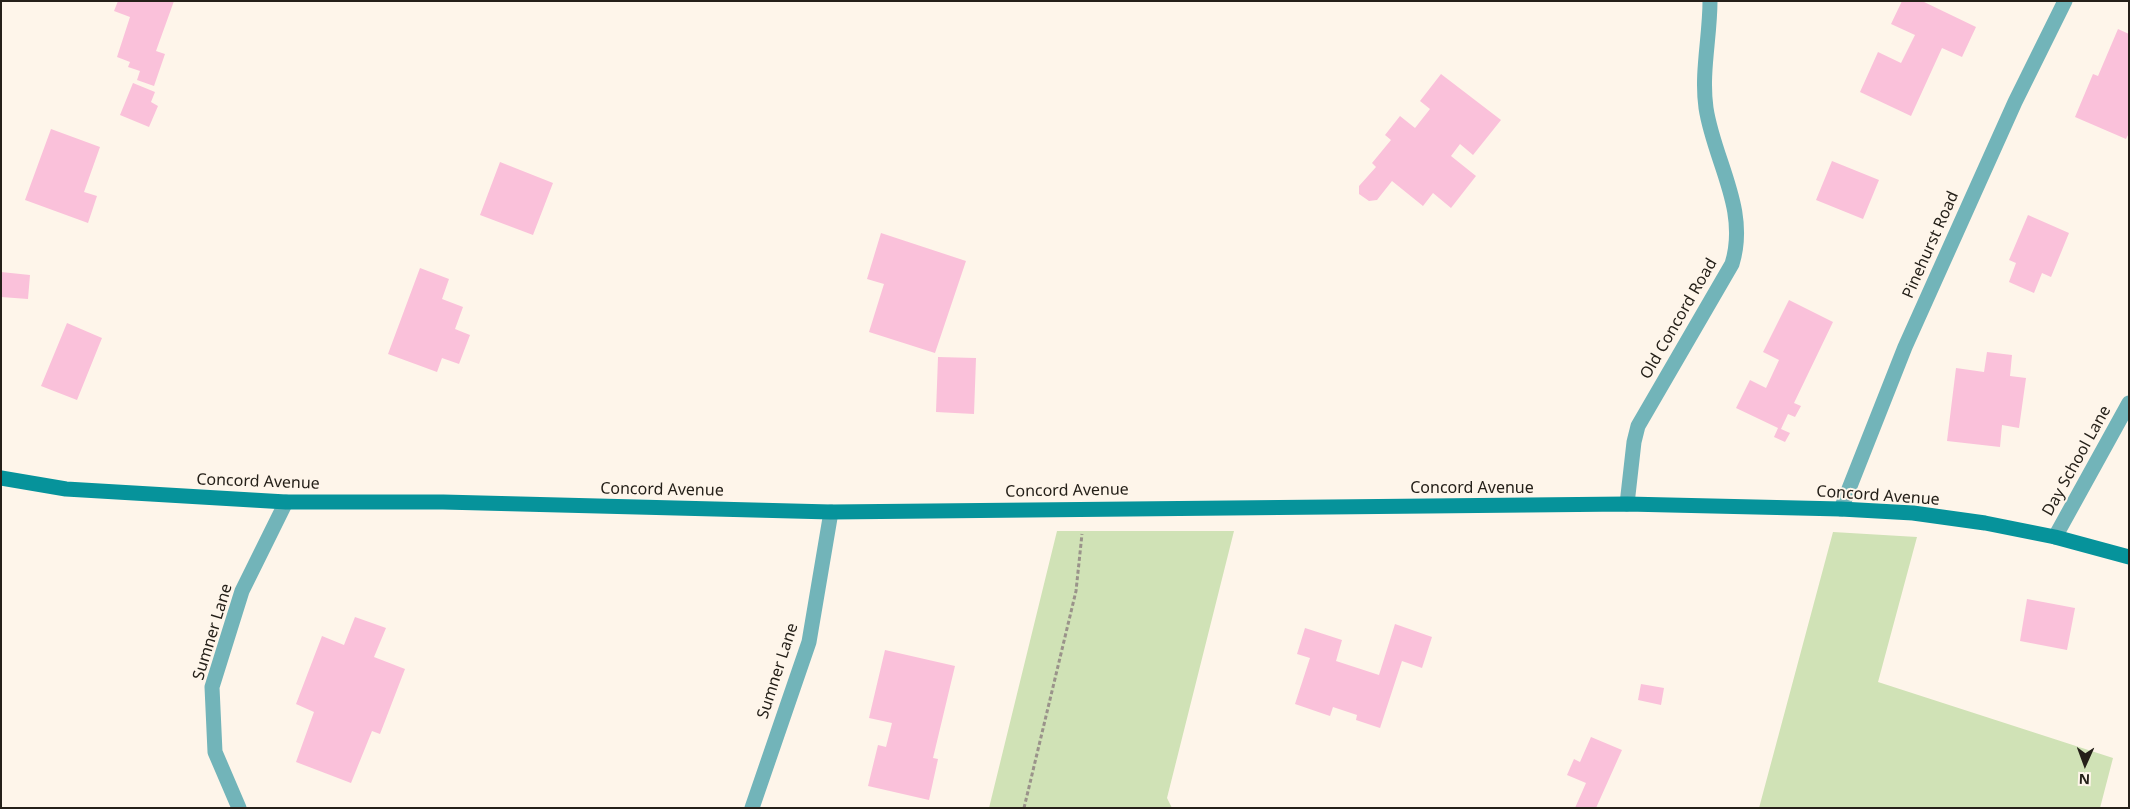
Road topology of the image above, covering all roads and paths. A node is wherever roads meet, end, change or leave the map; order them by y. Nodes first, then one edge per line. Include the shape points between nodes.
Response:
1 (1710, 1) edge
2 (2065, 1) edge
3 (2129, 403) edge
4 (1, 478) edge
5 (286, 502) junction
6 (1626, 504) junction
7 (1083, 509) junction
8 (1841, 509) junction
9 (831, 512) junction
10 (2055, 537) junction
11 (2129, 557) edge
12 (239, 808) edge
13 (752, 808) edge
14 (1024, 808) edge

1 - 6 street, Old Concord Road via 1704,96 1732,194 1736,248 1732,264 1638,426
2 - 8 street, Pinehurst Road via 2015,102 1905,347
3 - 10 street, Day School Lane
4 - 5 main road, Concord Avenue via 66,489
5 - 9 main road, Concord Avenue via 444,502
5 - 12 street, Sumner Lane via 242,591 212,687 215,752
6 - 7 main road, Concord Avenue
6 - 8 main road, Concord Avenue
7 - 9 main road, Concord Avenue
7 - 14 path via 1082,552 1076,591
8 - 10 main road, Concord Avenue via 1913,513
9 - 13 street, Sumner Lane via 809,642
10 - 11 main road, Concord Avenue

